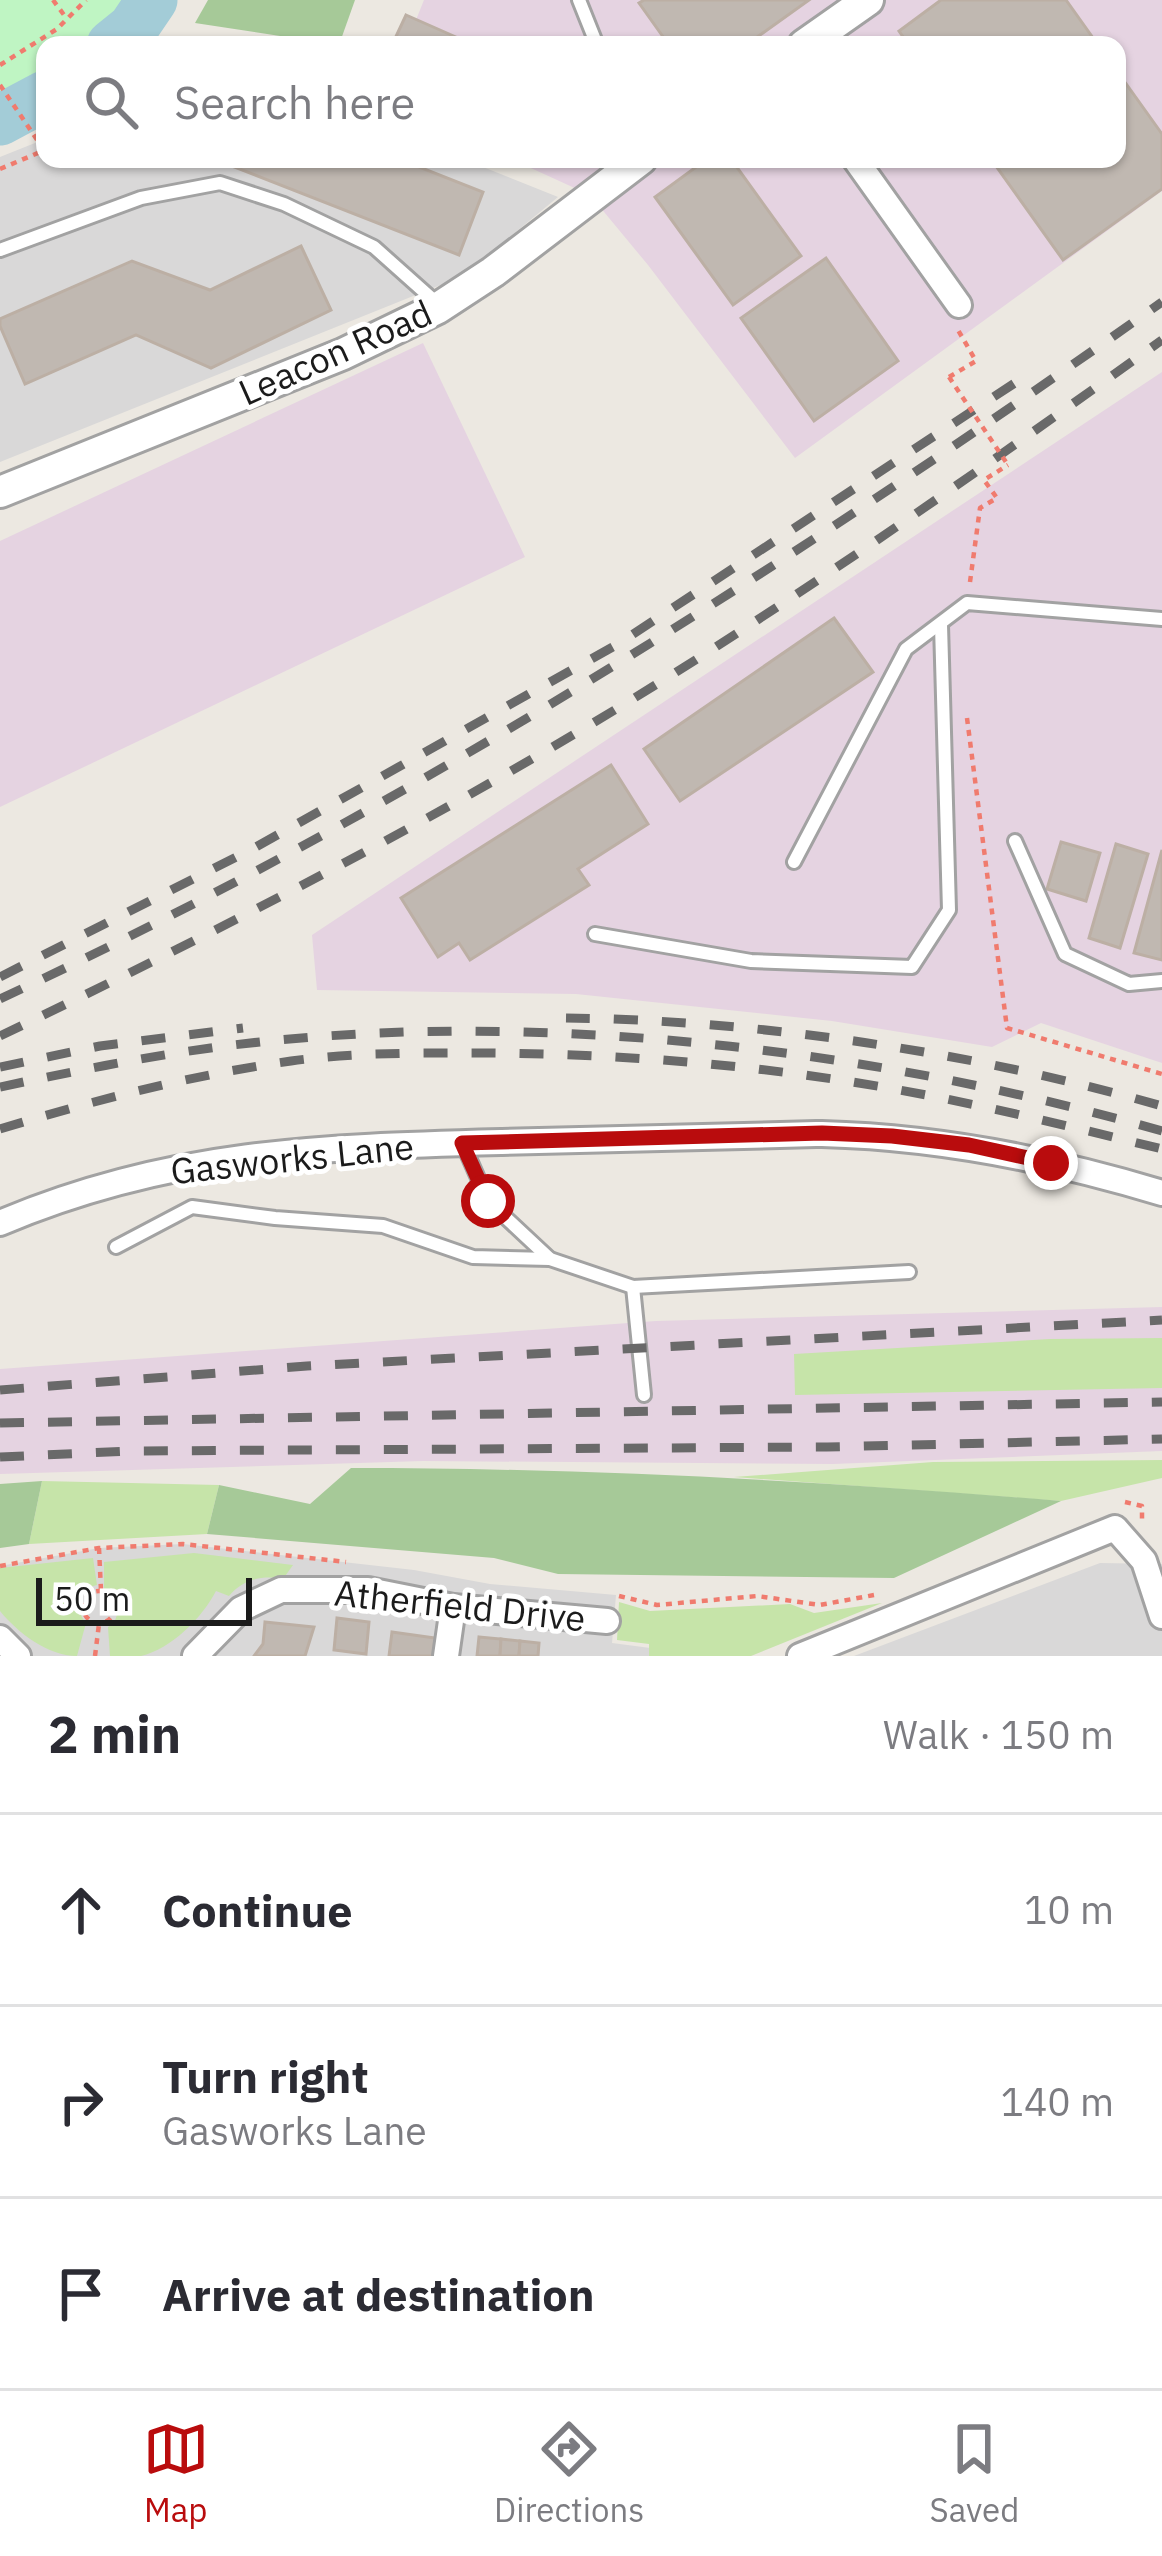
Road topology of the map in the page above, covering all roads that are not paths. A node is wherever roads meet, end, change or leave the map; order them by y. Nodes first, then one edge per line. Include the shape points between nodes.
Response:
1 (579, 0) edge
2 (868, 0) edge
3 (593, 36) edge
4 (817, 36) edge
5 (629, 168) edge
6 (861, 168) edge
7 (0, 250) edge
8 (440, 306) junction
9 (957, 316) road end
10 (0, 492) edge
11 (1162, 620) edge
12 (940, 625) junction
13 (1015, 841) dead end
14 (794, 862) dead end
15 (595, 934) dead end
16 (1162, 981) edge
17 (462, 1143) junction
18 (1162, 1193) edge
19 (0, 1223) edge
20 (116, 1247) dead end
21 (550, 1259) junction
22 (910, 1272) dead end
23 (632, 1287) junction
24 (644, 1395) dead end
25 (1157, 1588) edge
26 (453, 1607) junction
27 (1162, 1616) edge
28 (607, 1621) dead end
29 (0, 1638) edge
30 (18, 1656) edge
31 (195, 1656) edge
32 (446, 1656) edge
33 (800, 1656) edge

1 - 3 lane
2 - 4 street
5 - 8 street, Leacon Road
6 - 9 street
7 - 8 lane via 141,198 220,182 374,247
8 - 10 street, Leacon Road via 344,354
11 - 12 lane via 967,603
12 - 14 lane via 906,649
12 - 15 lane via 949,910 912,967 751,961
13 - 16 lane via 1065,954 1129,984
17 - 18 street, Gasworks Lane via 892,1136 969,1145
17 - 19 street, Gasworks Lane via 243,1155 167,1168
17 - 21 lane via 488,1201
20 - 21 lane via 193,1207 382,1226 472,1257
21 - 23 lane
22 - 23 lane
23 - 24 lane
25 - 27 street
25 - 33 street via 1115,1528
26 - 28 street, Atherfield Drive
26 - 31 street, Atherfield Drive via 368,1590 281,1590 241,1609
26 - 32 street
29 - 30 street

